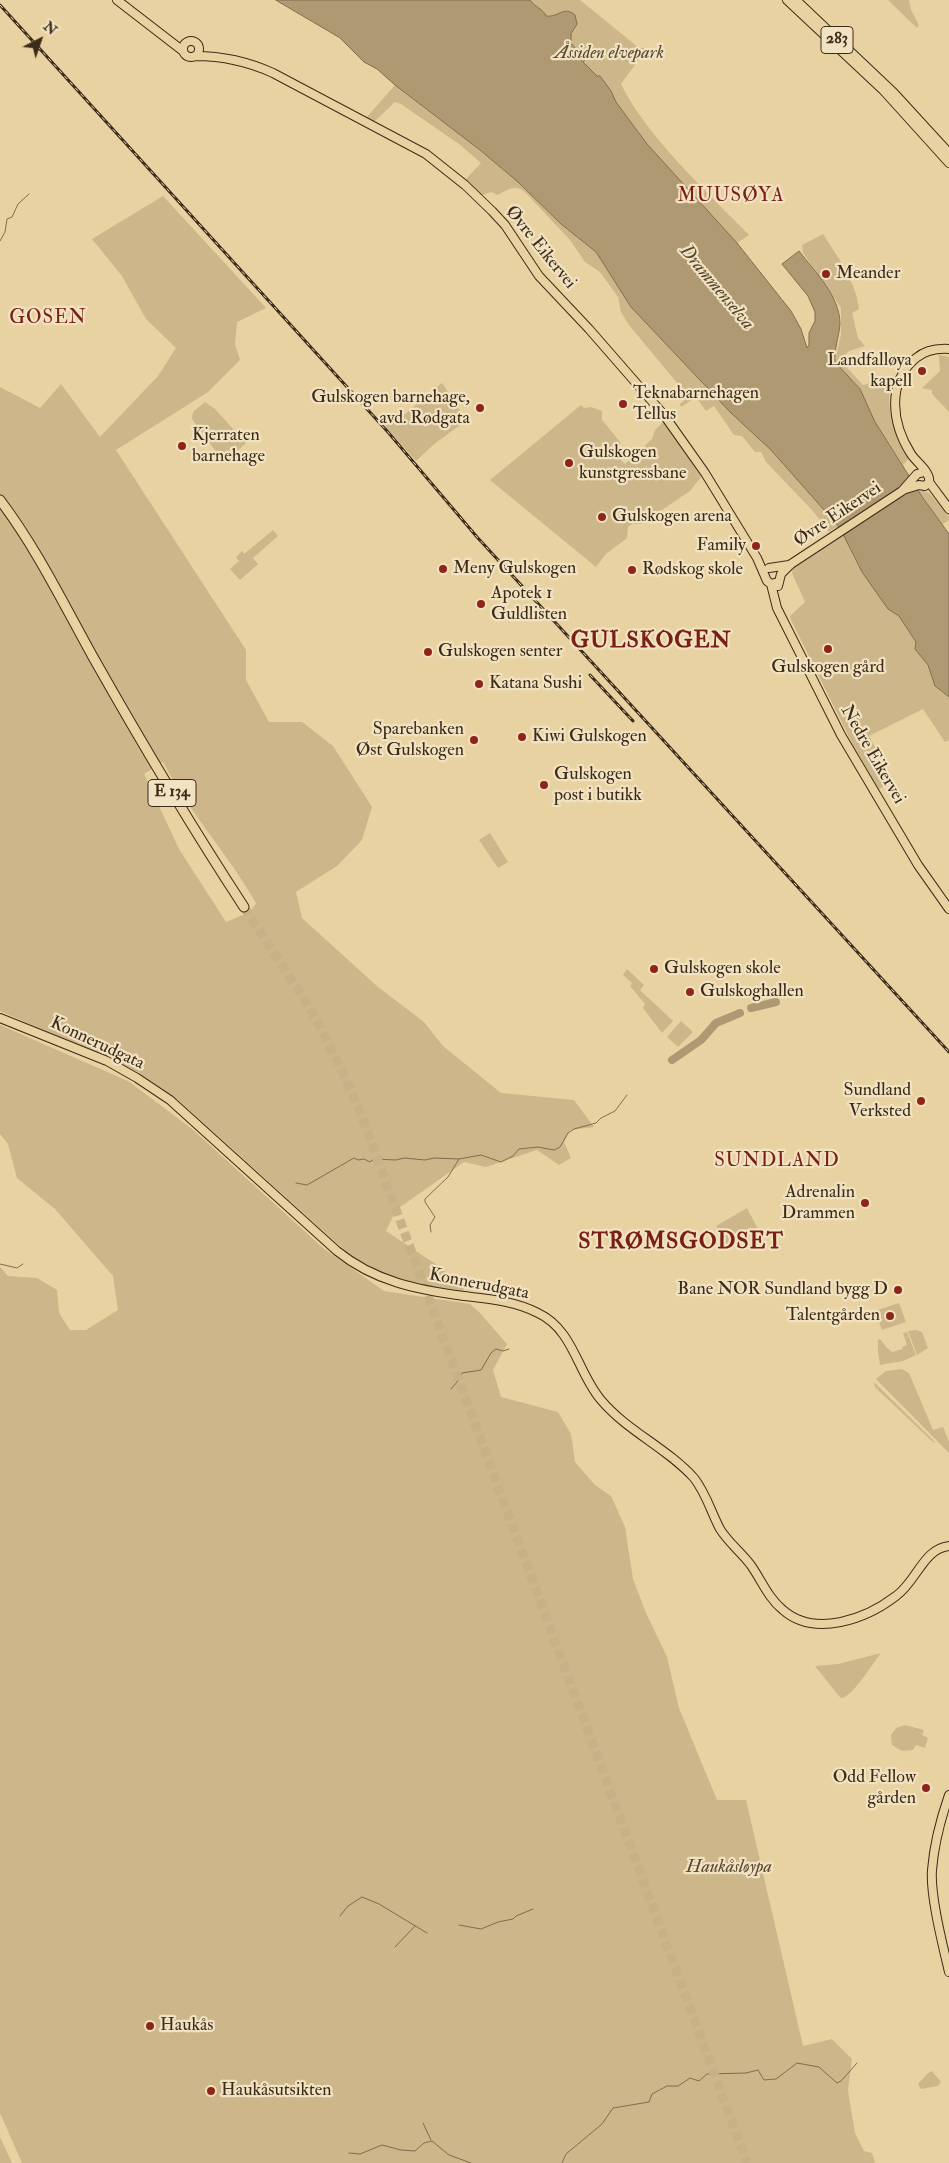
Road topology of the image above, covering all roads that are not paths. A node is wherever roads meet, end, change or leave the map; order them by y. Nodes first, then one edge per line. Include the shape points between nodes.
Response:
1 (117, 0) edge
2 (787, 0) edge
3 (796, 0) edge
4 (184, 47) junction
5 (198, 47) junction
6 (195, 56) junction
7 (216, 56) junction
8 (949, 153) edge
9 (949, 162) edge
10 (949, 349) edge
11 (918, 479) junction
12 (0, 495) edge
13 (0, 500) edge
14 (949, 509) edge
15 (10, 511) junction
16 (773, 575) junction
17 (244, 907) tunnel mouth
18 (949, 909) edge
19 (0, 1018) edge
20 (949, 1546) edge
21 (949, 1795) edge
22 (949, 1971) edge

1 - 4 main road via 147,25
2 - 9 main road, 283 via 883,90
3 - 8 main road, 283 via 894,92
4 - 5 main road, Øvre Eikervei via 193,42
4 - 6 main road via 188,57
5 - 6 main road
5 - 7 main road, Øvre Eikervei
6 - 7 main road, Øvre Eikervei
7 - 16 main road, Øvre Eikervei via 254,65 280,77 426,154 465,186 505,225 539,276 664,415 705,473 757,558
10 - 11 main road via 931,350 918,357 905,370 897,386 894,400 896,418
11 - 14 main road via 929,475 929,482
11 - 16 main road, Øvre Eikervei
12 - 15 highway, E 134
13 - 15 highway, E 134
15 - 17 highway, E 134 via 186,816
16 - 18 main road, Nedre Eikervei via 779,610 841,735 918,865
19 - 20 main road, Konnerudgata via 113,1064 170,1100 337,1251 367,1271 396,1284 516,1304 552,1322 568,1340 587,1380 602,1402 694,1478 725,1537 750,1564 775,1603 790,1616 823,1624 859,1617 901,1592 930,1554
21 - 22 main road via 932,1870 934,1898

